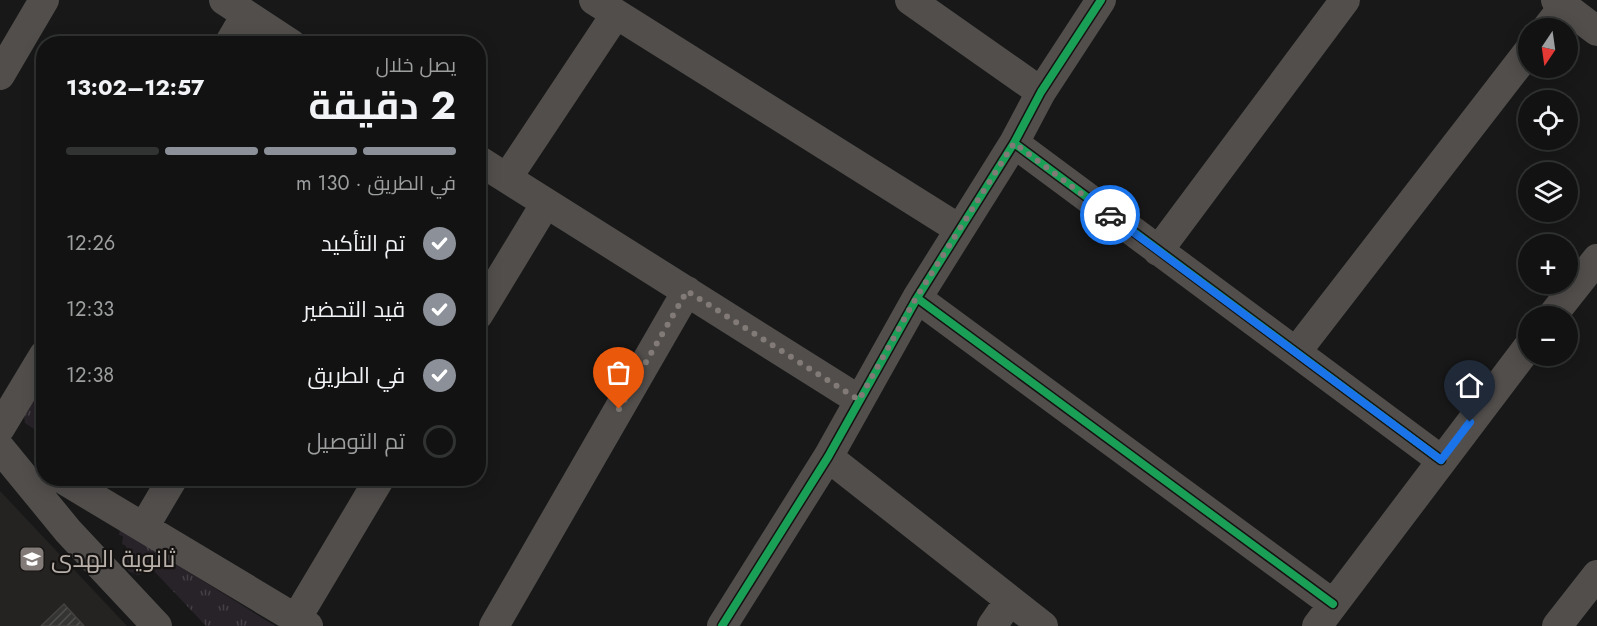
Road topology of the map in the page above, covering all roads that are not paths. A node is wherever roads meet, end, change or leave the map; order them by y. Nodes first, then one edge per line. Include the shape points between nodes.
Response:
1 (44, 0) edge
2 (910, 0) edge
3 (1101, 0) edge
4 (1345, 0) edge
5 (605, 7) edge
6 (235, 8) edge
7 (1555, 12) edge
8 (1597, 31) edge
9 (230, 36) edge
10 (279, 36) edge
11 (1518, 65) edge
12 (0, 75) edge
13 (1041, 92) junction
14 (1014, 143) junction
15 (486, 165) edge
16 (507, 178) junction
17 (546, 203) junction
18 (959, 229) junction
19 (1158, 251) junction
20 (1597, 259) edge
21 (687, 291) junction
22 (916, 298) junction
23 (486, 302) edge
24 (1560, 306) edge
25 (1296, 352) junction
26 (1518, 360) edge
27 (36, 368) edge
28 (859, 400) junction
29 (0, 428) edge
30 (0, 443) edge
31 (0, 448) edge
32 (828, 456) junction
33 (1441, 460) junction
34 (36, 464) edge
35 (75, 486) edge
36 (168, 486) edge
37 (376, 486) edge
38 (144, 527) junction
39 (1597, 575) edge
40 (1010, 600) junction
41 (1325, 615) edge
42 (302, 622) edge
43 (729, 623) edge
44 (157, 626) edge
45 (494, 626) edge
46 (992, 626) edge
47 (1043, 626) edge
48 (1557, 626) edge

1 - 12 street
2 - 13 street
3 - 13 street
4 - 19 street
5 - 16 street
5 - 18 street
6 - 9 street
6 - 10 street
7 - 8 street
11 - 25 street
13 - 14 street
14 - 18 street
14 - 19 street
15 - 16 street
16 - 17 street
17 - 21 street
17 - 23 street
18 - 22 street
19 - 25 street
20 - 24 street
21 - 28 street
21 - 45 street
22 - 28 street
22 - 41 street
25 - 33 street
26 - 33 street
27 - 29 street
28 - 32 street
30 - 34 street
31 - 44 street via 68,531
32 - 40 street
32 - 43 street
33 - 41 street
35 - 38 street
36 - 38 street
37 - 42 street
38 - 42 street
39 - 48 street
40 - 46 street
40 - 47 street

